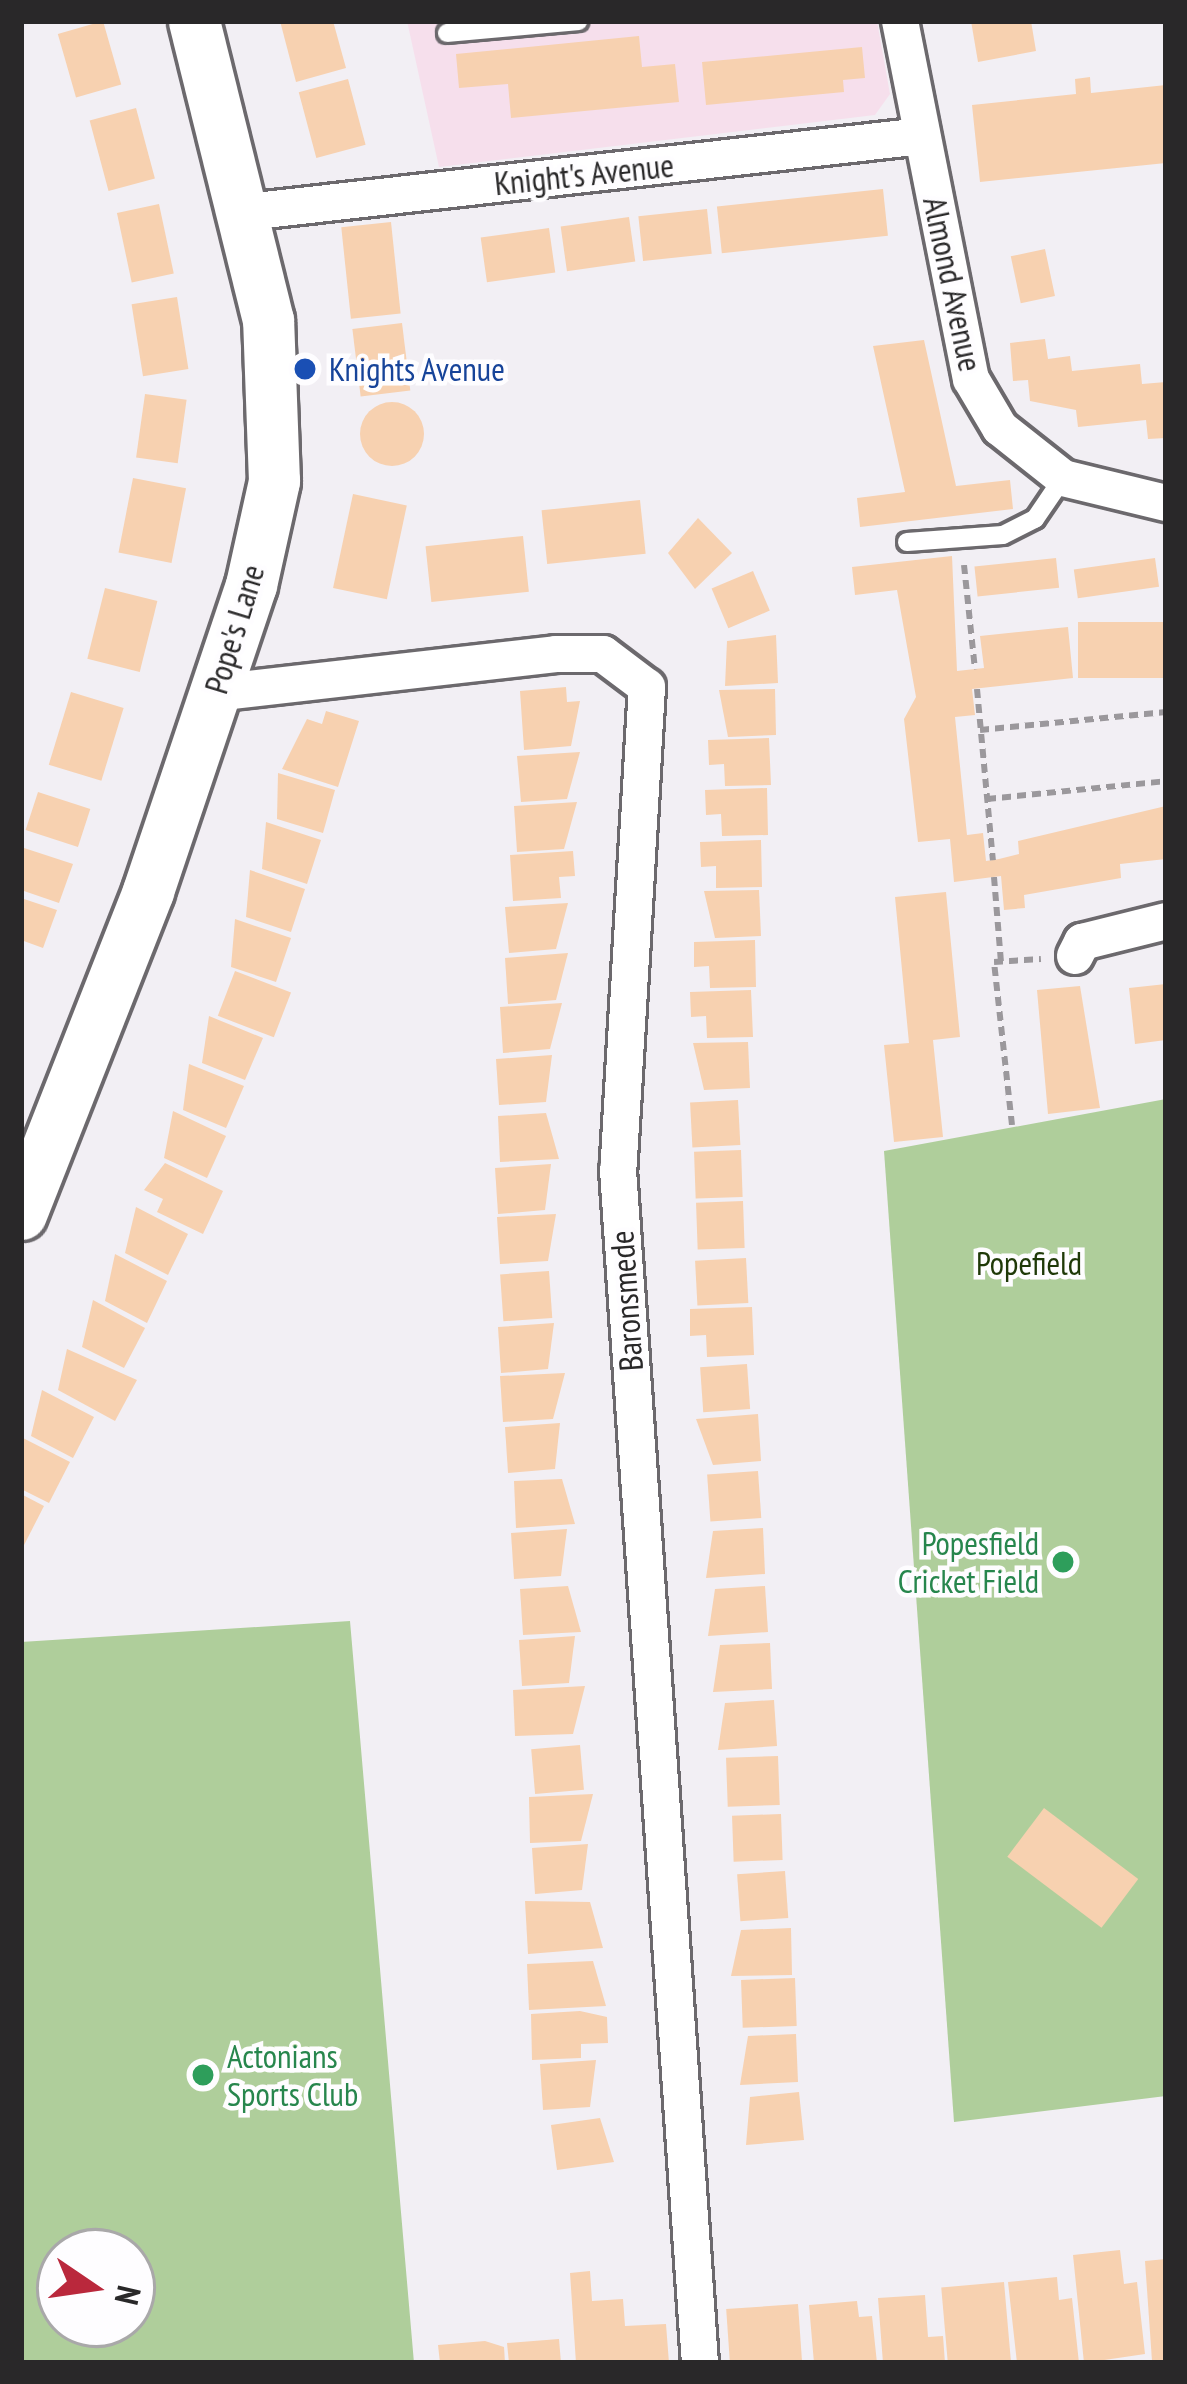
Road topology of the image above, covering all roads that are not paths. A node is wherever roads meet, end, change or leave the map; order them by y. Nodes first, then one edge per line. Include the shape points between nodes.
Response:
1 (194, 21) edge
2 (578, 21) edge
3 (901, 21) edge
4 (447, 33) dead end
5 (922, 136) junction
6 (247, 212) junction
7 (1064, 478) junction
8 (1166, 502) edge
9 (907, 542) dead end
10 (214, 693) junction
11 (1166, 921) edge
12 (1075, 956) road end
13 (21, 1214) edge
14 (700, 2363) edge

1 - 6 main road, Pope's Lane
2 - 4 lane
3 - 5 street, Almond Avenue
5 - 6 street, Knight's Avenue
5 - 7 street, Almond Avenue via 971,379 1000,428
6 - 10 main road, Pope's Lane via 268,320 274,481
7 - 8 street, Almond Avenue
7 - 9 lane via 1035,520
10 - 13 main road, Pope's Lane via 90,1053
10 - 14 street, Baronsmede via 556,654 603,654 647,687 618,1170
11 - 12 street via 1082,942

